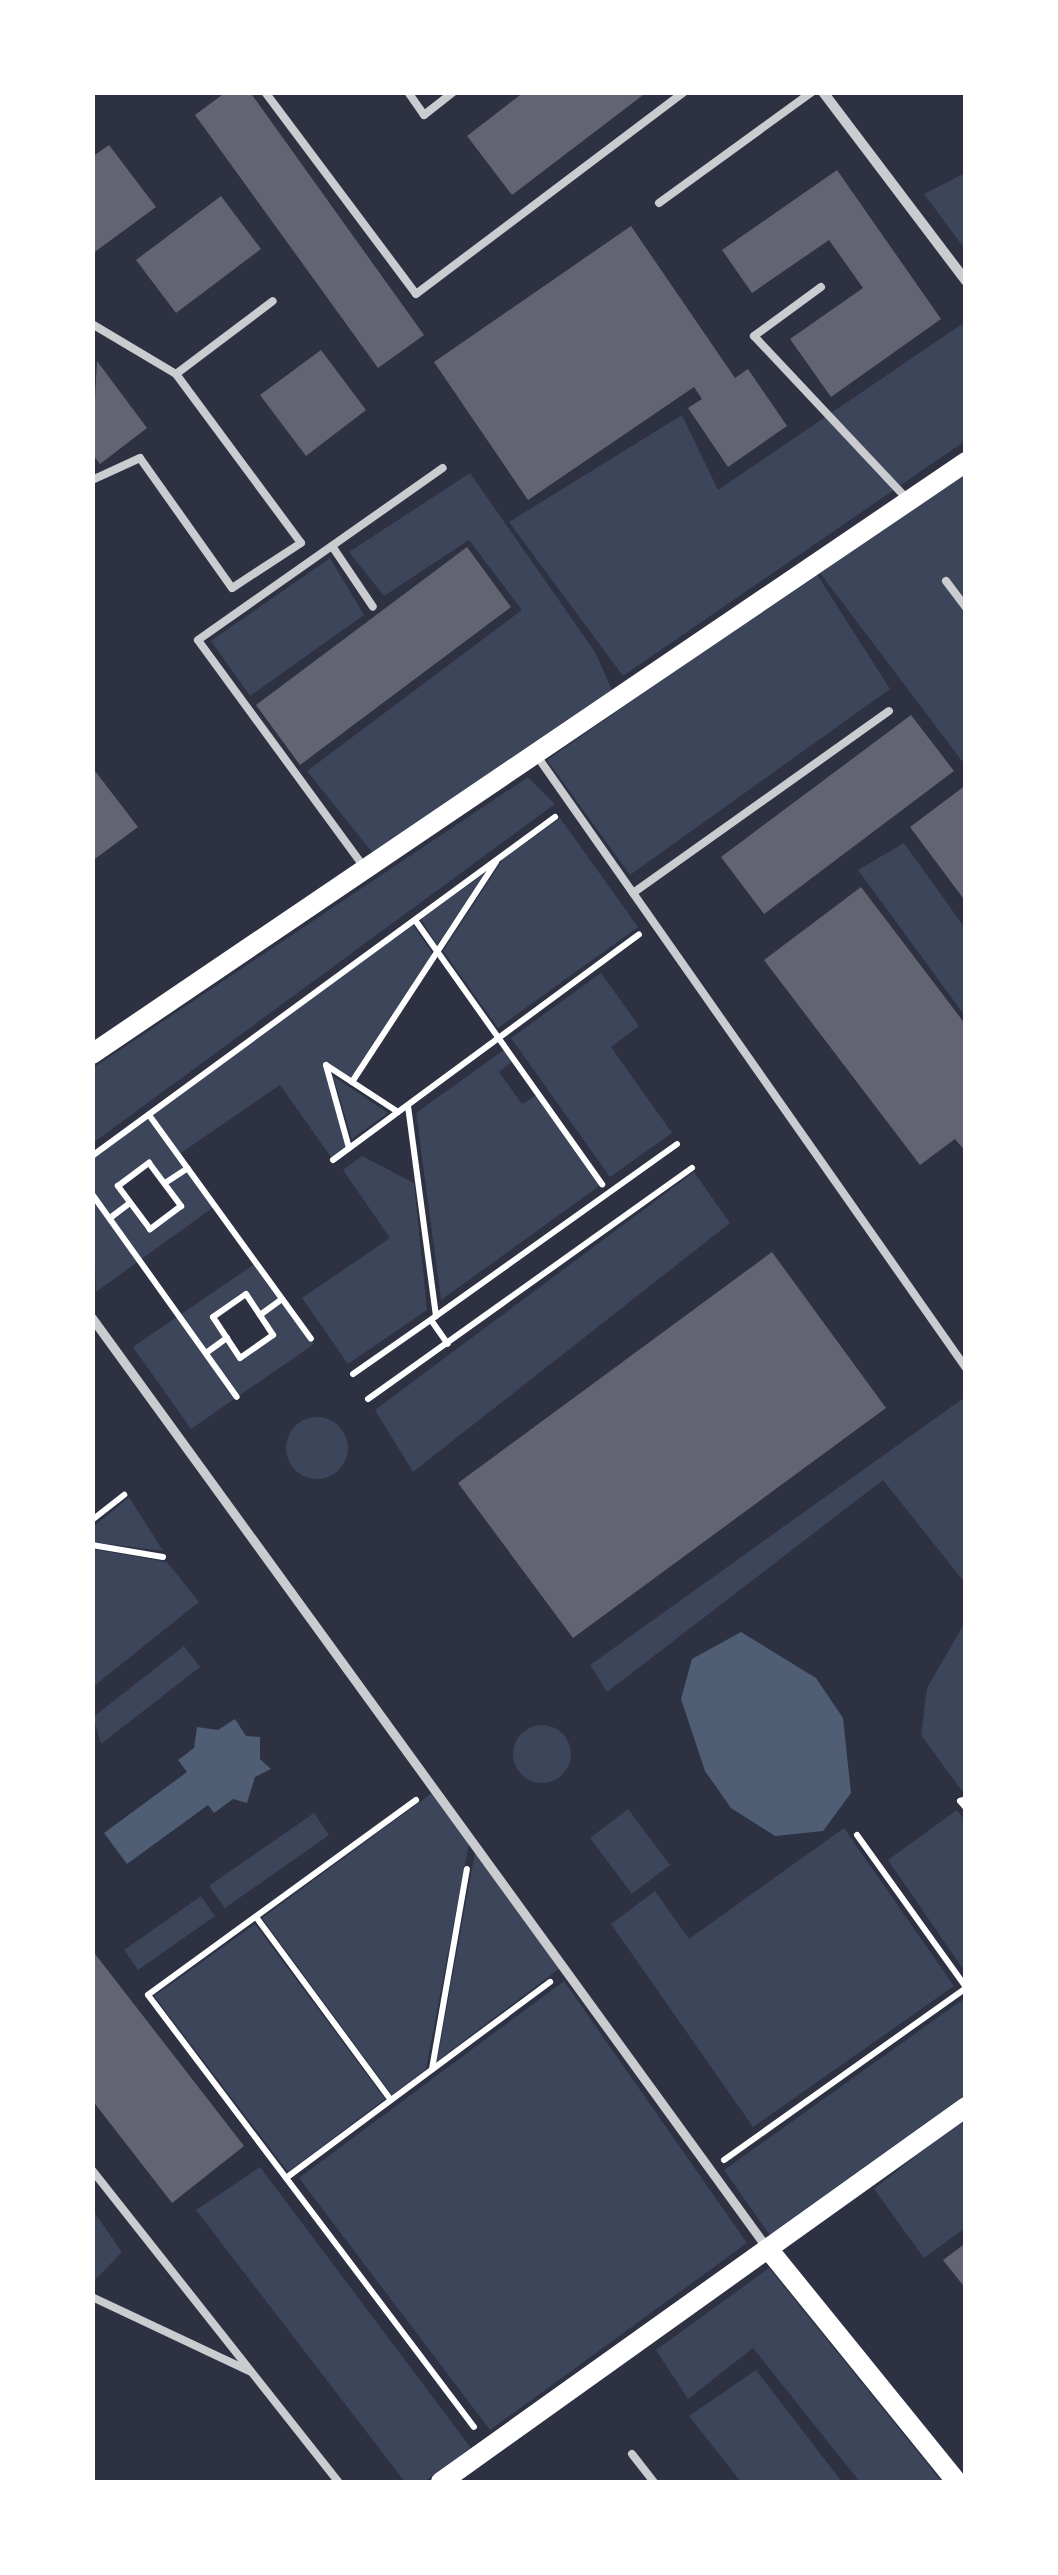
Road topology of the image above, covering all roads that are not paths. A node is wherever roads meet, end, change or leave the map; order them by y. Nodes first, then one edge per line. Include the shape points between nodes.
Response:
1 (266, 92) edge
2 (408, 92) edge
3 (453, 92) edge
4 (684, 92) edge
5 (812, 92) edge
6 (822, 92) edge
7 (659, 202) dead end
8 (966, 281) edge
9 (821, 287) dead end
10 (273, 301) dead end
11 (92, 324) edge
12 (176, 374) junction
13 (966, 462) edge
14 (443, 468) dead end
15 (92, 480) edge
16 (909, 501) junction
17 (332, 546) junction
18 (946, 580) dead end
19 (372, 607) dead end
20 (966, 608) edge
21 (888, 711) dead end
22 (537, 756) junction
23 (366, 871) junction
24 (633, 893) junction
25 (92, 1054) edge
26 (92, 1318) edge
27 (966, 1368) edge
28 (966, 2107) edge
29 (92, 2170) edge
30 (769, 2250) junction
31 (92, 2296) edge
32 (253, 2374) junction
33 (632, 2454) dead end
34 (338, 2482) edge
35 (441, 2482) edge
36 (654, 2482) edge
37 (957, 2482) edge

1 - 4 lane via 416,294
2 - 3 lane via 424,115
5 - 7 lane
6 - 8 street
9 - 16 lane via 754,336
10 - 12 lane
11 - 12 lane
12 - 15 lane via 301,543 232,588 140,458
13 - 16 main road
14 - 17 lane
16 - 22 main road
17 - 19 lane
17 - 23 lane via 198,640
18 - 20 lane
21 - 24 lane
22 - 23 main road
22 - 24 lane
23 - 25 main road
24 - 27 lane
26 - 30 street
28 - 30 main road
29 - 32 lane
30 - 35 main road
30 - 37 main road
31 - 32 lane
32 - 34 lane
33 - 36 lane

